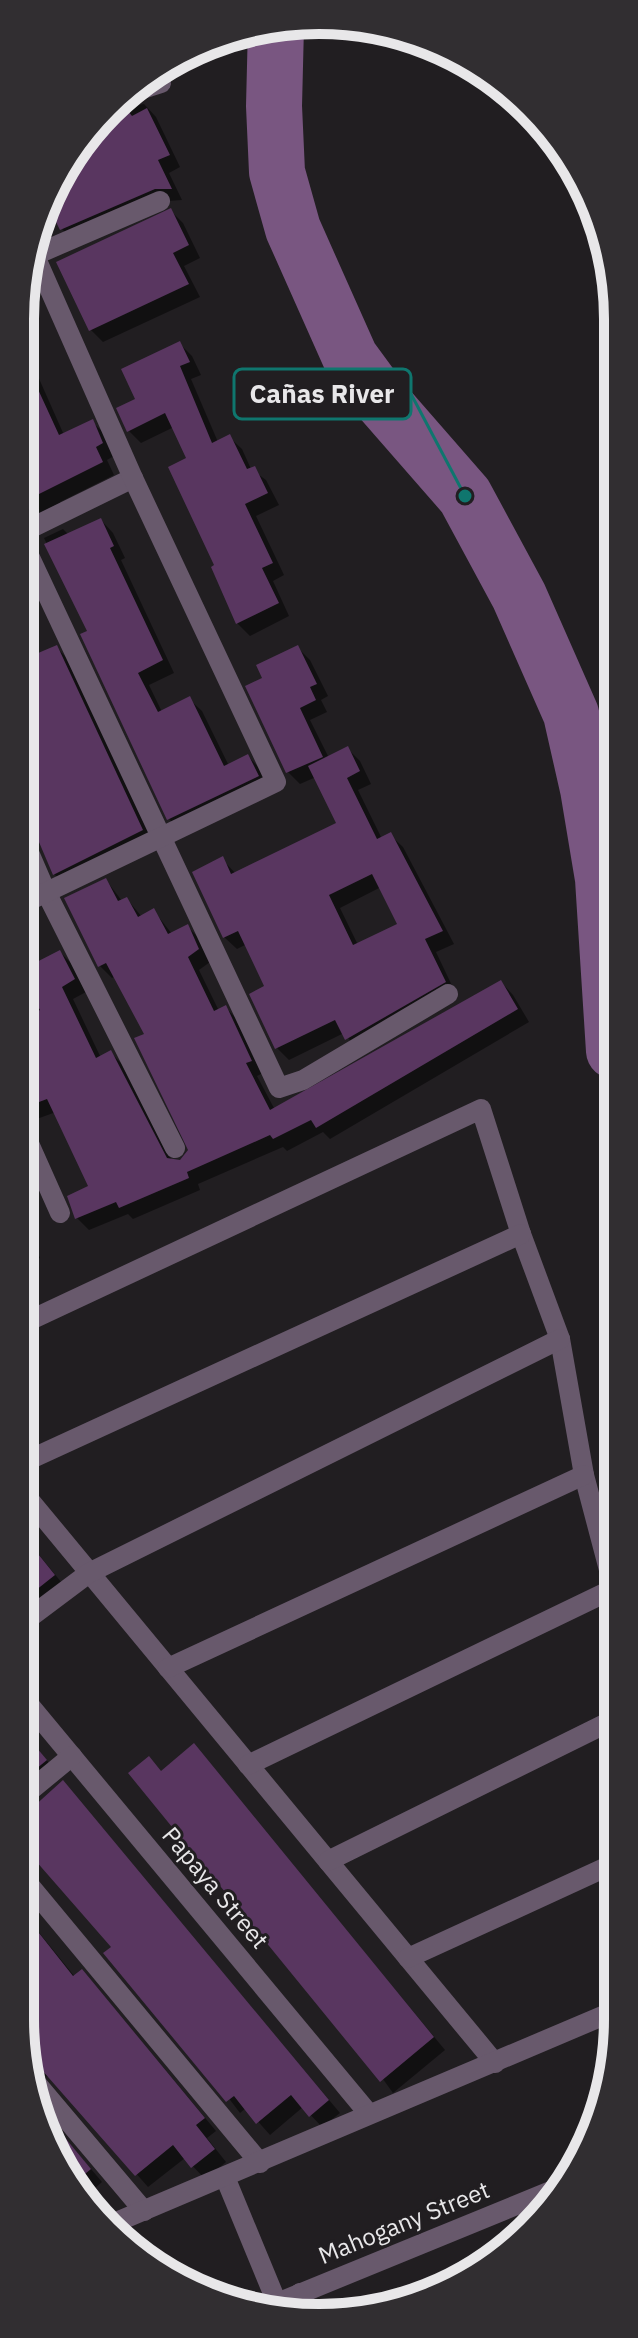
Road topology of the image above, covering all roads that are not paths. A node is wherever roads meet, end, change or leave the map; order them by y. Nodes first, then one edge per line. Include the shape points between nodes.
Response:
1 (160, 201) dead end
2 (43, 247) edge
3 (39, 264) edge
4 (133, 478) junction
5 (34, 527) edge
6 (34, 566) edge
7 (159, 837) junction
8 (34, 864) edge
9 (46, 892) junction
10 (34, 898) edge
11 (448, 994) dead end
12 (175, 1148) dead end
13 (34, 1155) edge
14 (60, 1213) dead end
15 (521, 1234) junction
16 (34, 1318) edge
17 (560, 1339) junction
18 (34, 1457) edge
19 (584, 1475) junction
20 (34, 1506) edge
21 (604, 1552) edge
22 (89, 1573) junction
23 (604, 1591) edge
24 (34, 1614) edge
25 (168, 1668) junction
26 (34, 1711) edge
27 (604, 1724) edge
28 (72, 1756) junction
29 (248, 1765) junction
30 (34, 1787) edge
31 (328, 1861) junction
32 (604, 1868) edge
33 (34, 1891) edge
34 (408, 1958) junction
35 (604, 2015) edge
36 (495, 2063) junction
37 (44, 2092) edge
38 (369, 2114) junction
39 (260, 2163) junction
40 (225, 2177) junction
41 (543, 2194) edge
42 (144, 2211) junction
43 (118, 2222) edge
44 (300, 2293) junction
45 (269, 2300) edge
46 (280, 2302) edge
47 (305, 2303) edge

1 - 2 street
3 - 4 street
4 - 5 street
4 - 7 street via 276,782
6 - 7 street
7 - 9 street
7 - 11 street via 279,1088 303,1080
8 - 9 street
9 - 10 street
9 - 12 street
13 - 14 street
15 - 16 street via 481,1109
15 - 17 street
15 - 18 street
17 - 19 street
17 - 22 street
19 - 21 street
19 - 25 street
20 - 22 street
22 - 24 street
22 - 25 street
23 - 29 street
25 - 29 street
26 - 28 street, Papaya Street
27 - 31 street
28 - 30 street
28 - 38 street, Papaya Street
29 - 31 street
31 - 34 street
32 - 34 street
33 - 39 street
34 - 36 street
35 - 36 street
36 - 38 street
37 - 42 street
38 - 39 street
39 - 40 street
40 - 42 street
40 - 45 street
41 - 44 street, Mahogany Street
42 - 43 street
44 - 46 street, Mahogany Street
44 - 47 street

